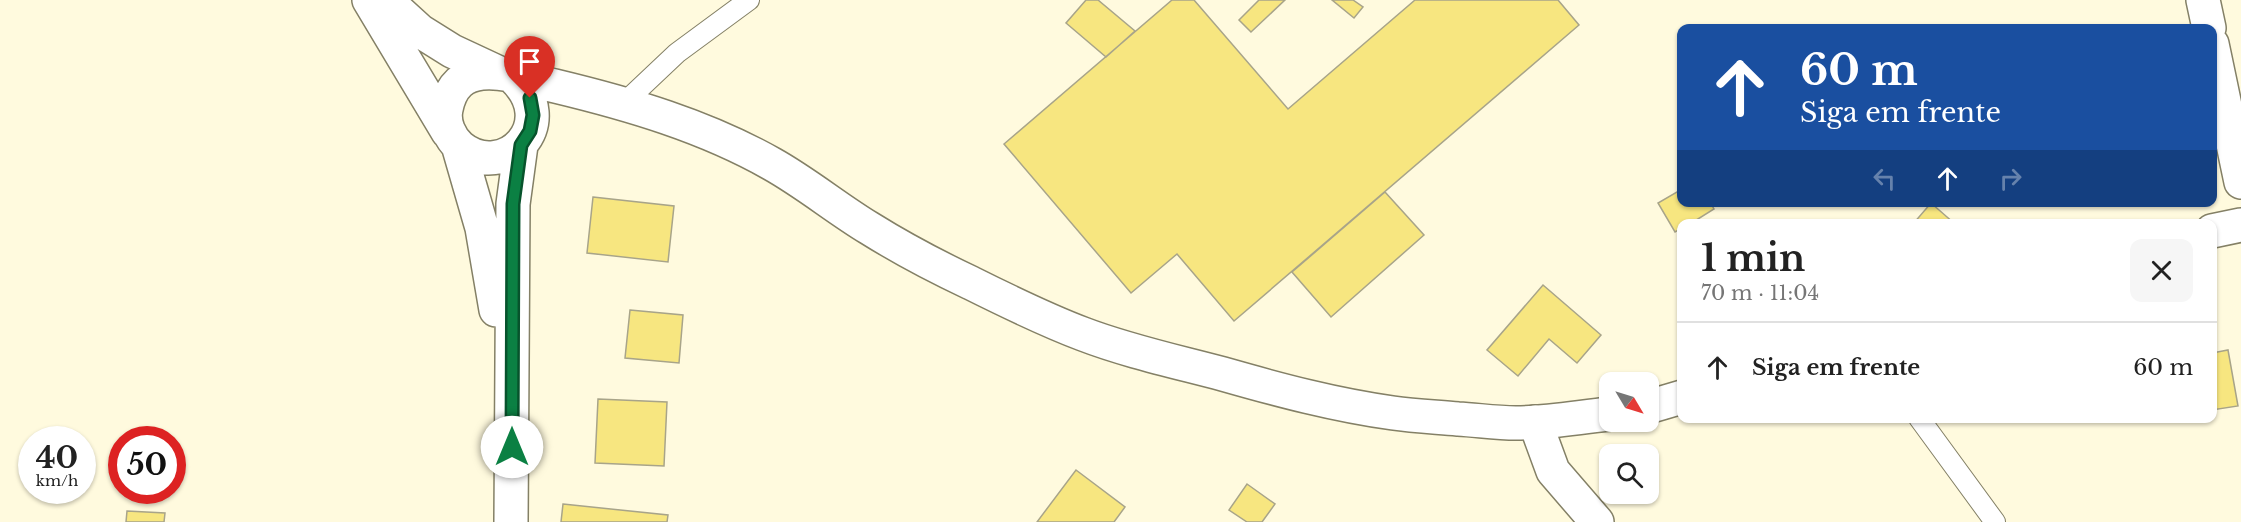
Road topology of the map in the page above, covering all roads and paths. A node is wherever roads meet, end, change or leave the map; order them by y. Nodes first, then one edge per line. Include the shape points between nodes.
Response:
1 (369, 0) edge
2 (386, 0) edge
3 (749, 0) edge
4 (2204, 0) edge
5 (2208, 24) edge
6 (2217, 68) edge
7 (504, 74) junction
8 (591, 94) junction
9 (623, 104) junction
10 (525, 138) junction
11 (453, 140) junction
12 (2241, 182) edge
13 (2241, 225) edge
14 (2217, 230) edge
15 (512, 360) junction
16 (1677, 399) edge
17 (1659, 404) edge
18 (1599, 415) edge
19 (1534, 422) junction
20 (1923, 423) edge
21 (511, 522) edge
22 (1597, 522) edge
23 (1995, 522) edge

1 - 11 street
2 - 7 street via 420,31 452,51
3 - 9 lane via 677,53
4 - 5 street
6 - 12 street
7 - 8 street
7 - 10 street via 522,85 530,98 533,115
7 - 11 street via 473,73 458,83 448,98 444,116
8 - 9 street
8 - 10 street via 549,113
9 - 19 street via 702,129 774,165 871,230 971,283 1084,335 1293,393 1382,411
10 - 11 street via 507,154 490,158 474,156
10 - 15 street via 513,204
11 - 15 street via 482,228 500,332
13 - 14 street
15 - 21 street
16 - 17 street
18 - 19 street
19 - 22 street via 1553,471
20 - 23 lane

